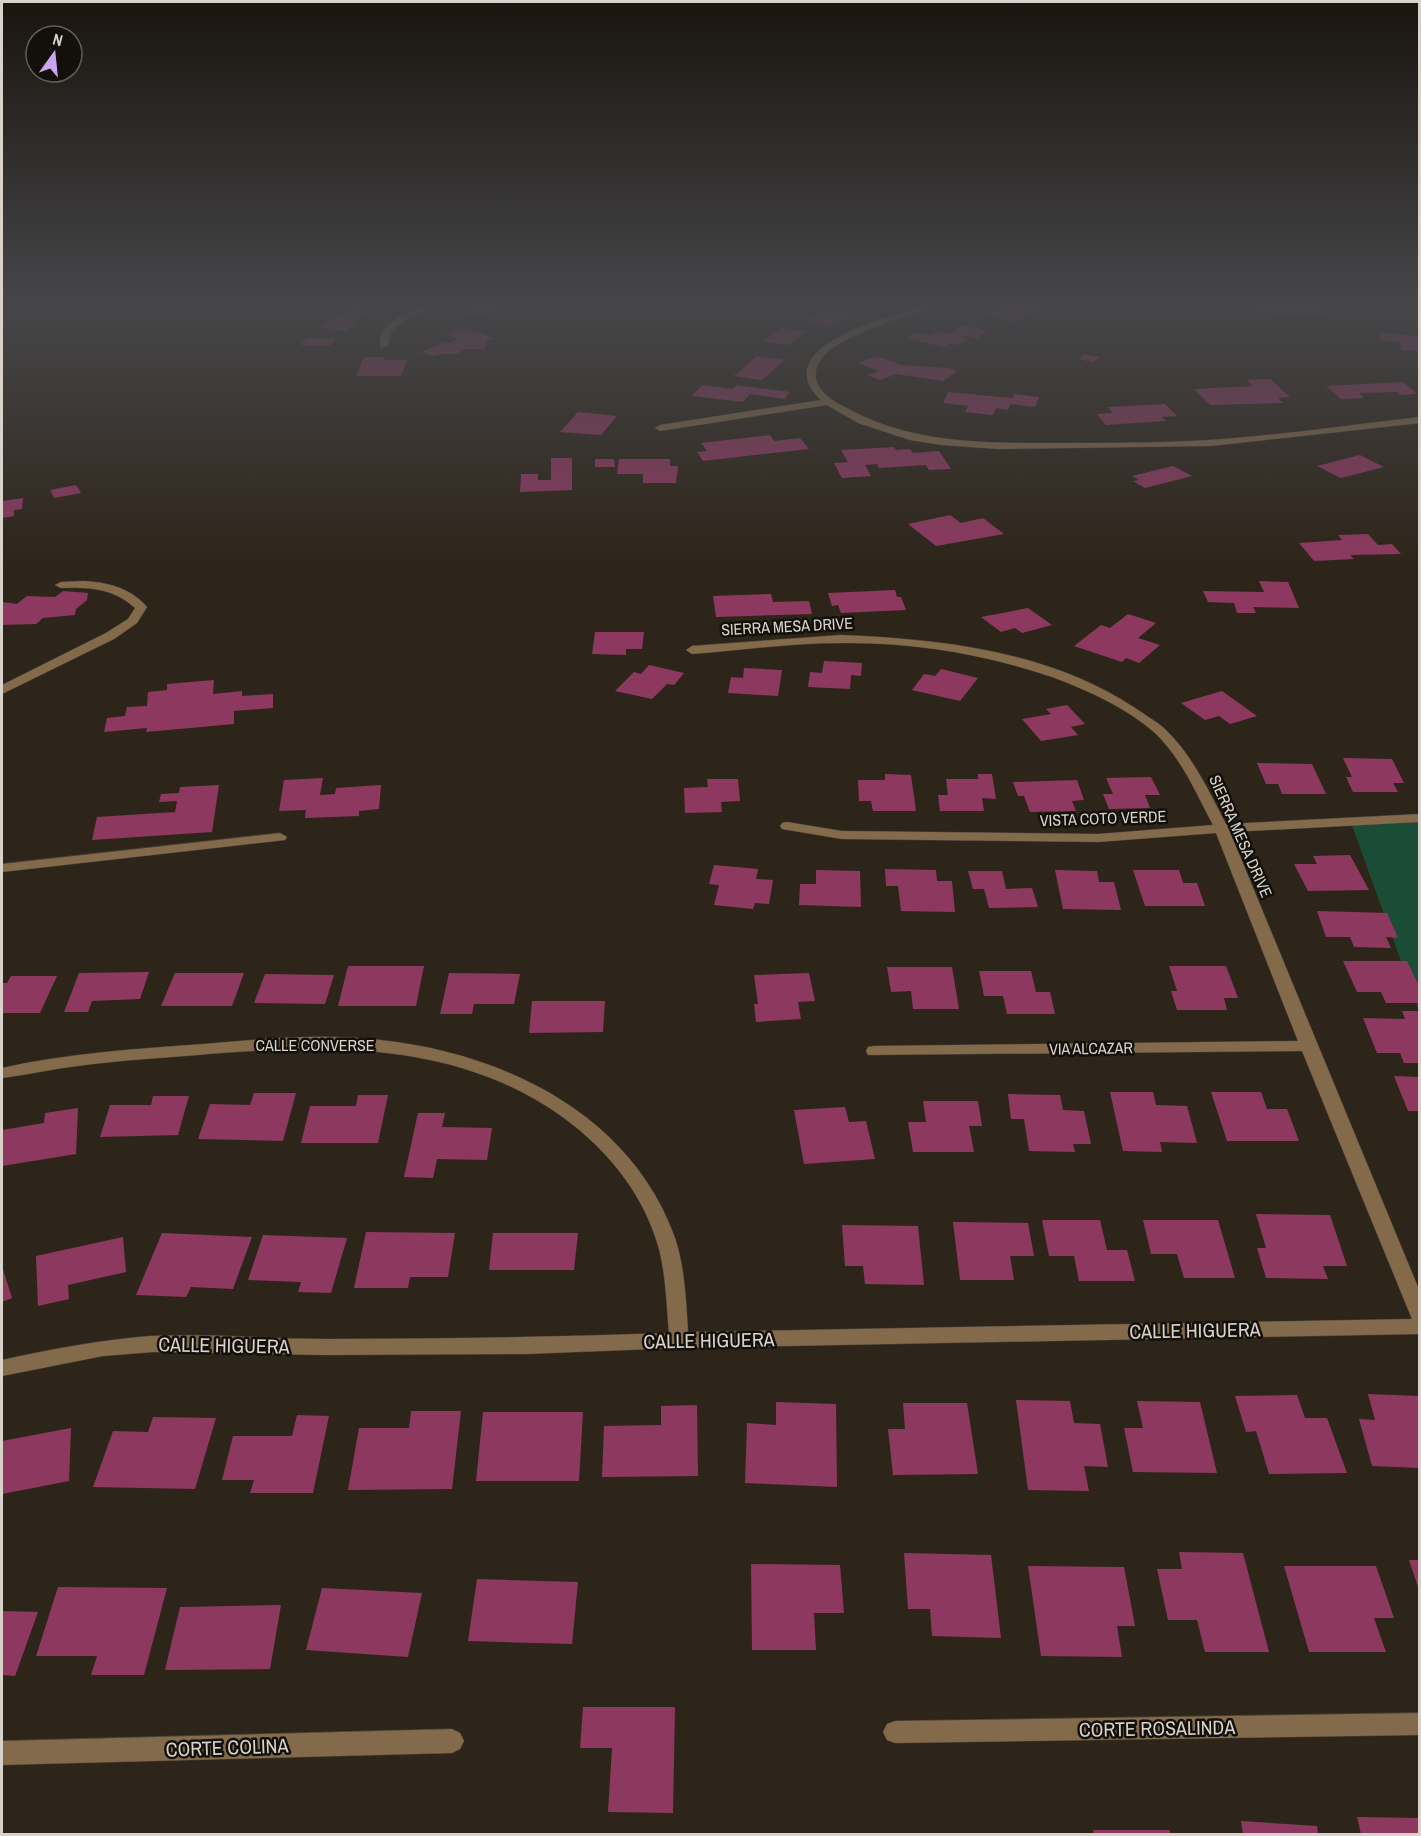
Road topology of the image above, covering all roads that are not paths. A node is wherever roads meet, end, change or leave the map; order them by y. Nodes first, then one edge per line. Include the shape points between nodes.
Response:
1 (819, 393) edge
2 (829, 402) junction
3 (1419, 420) edge
4 (660, 428) dead end
5 (61, 585) dead end
6 (692, 650) dead end
7 (2, 690) edge
8 (1419, 818) edge
9 (787, 826) dead end
10 (1222, 830) junction
11 (280, 837) dead end
12 (2, 868) edge
13 (1308, 1046) junction
14 (874, 1051) dead end
15 (2, 1073) edge
16 (1419, 1316) edge
17 (1419, 1326) edge
18 (679, 1340) junction
19 (2, 1368) edge
20 (1419, 1724) edge
21 (895, 1732) dead end
22 (452, 1741) dead end
23 (2, 1753) edge

1 - 2 street
2 - 3 street via 856,418 905,435 999,446 1203,444
2 - 4 street
5 - 7 street via 106,586 141,607 133,621 110,636
6 - 10 street, SIERRA MESA DRIVE via 840,639 900,640 968,650 1042,669 1116,701 1159,730 1186,760
8 - 10 street, VISTA COTO VERDE
9 - 10 street, VISTA COTO VERDE via 842,835 1098,838
10 - 13 street, SIERRA MESA DRIVE
11 - 12 street
13 - 14 street, VIA ALCAZAR
13 - 16 street, SIERRA MESA DRIVE
15 - 18 street, CALLE CONVERSE via 132,1054 262,1044 344,1043 417,1050 494,1072 572,1113 619,1156 638,1181 653,1208 671,1258
17 - 18 street, CALLE HIGUERA
18 - 19 street, CALLE HIGUERA via 526,1346 153,1344 73,1353
20 - 21 street, CORTE ROSALINDA
22 - 23 street, CORTE COLINA

